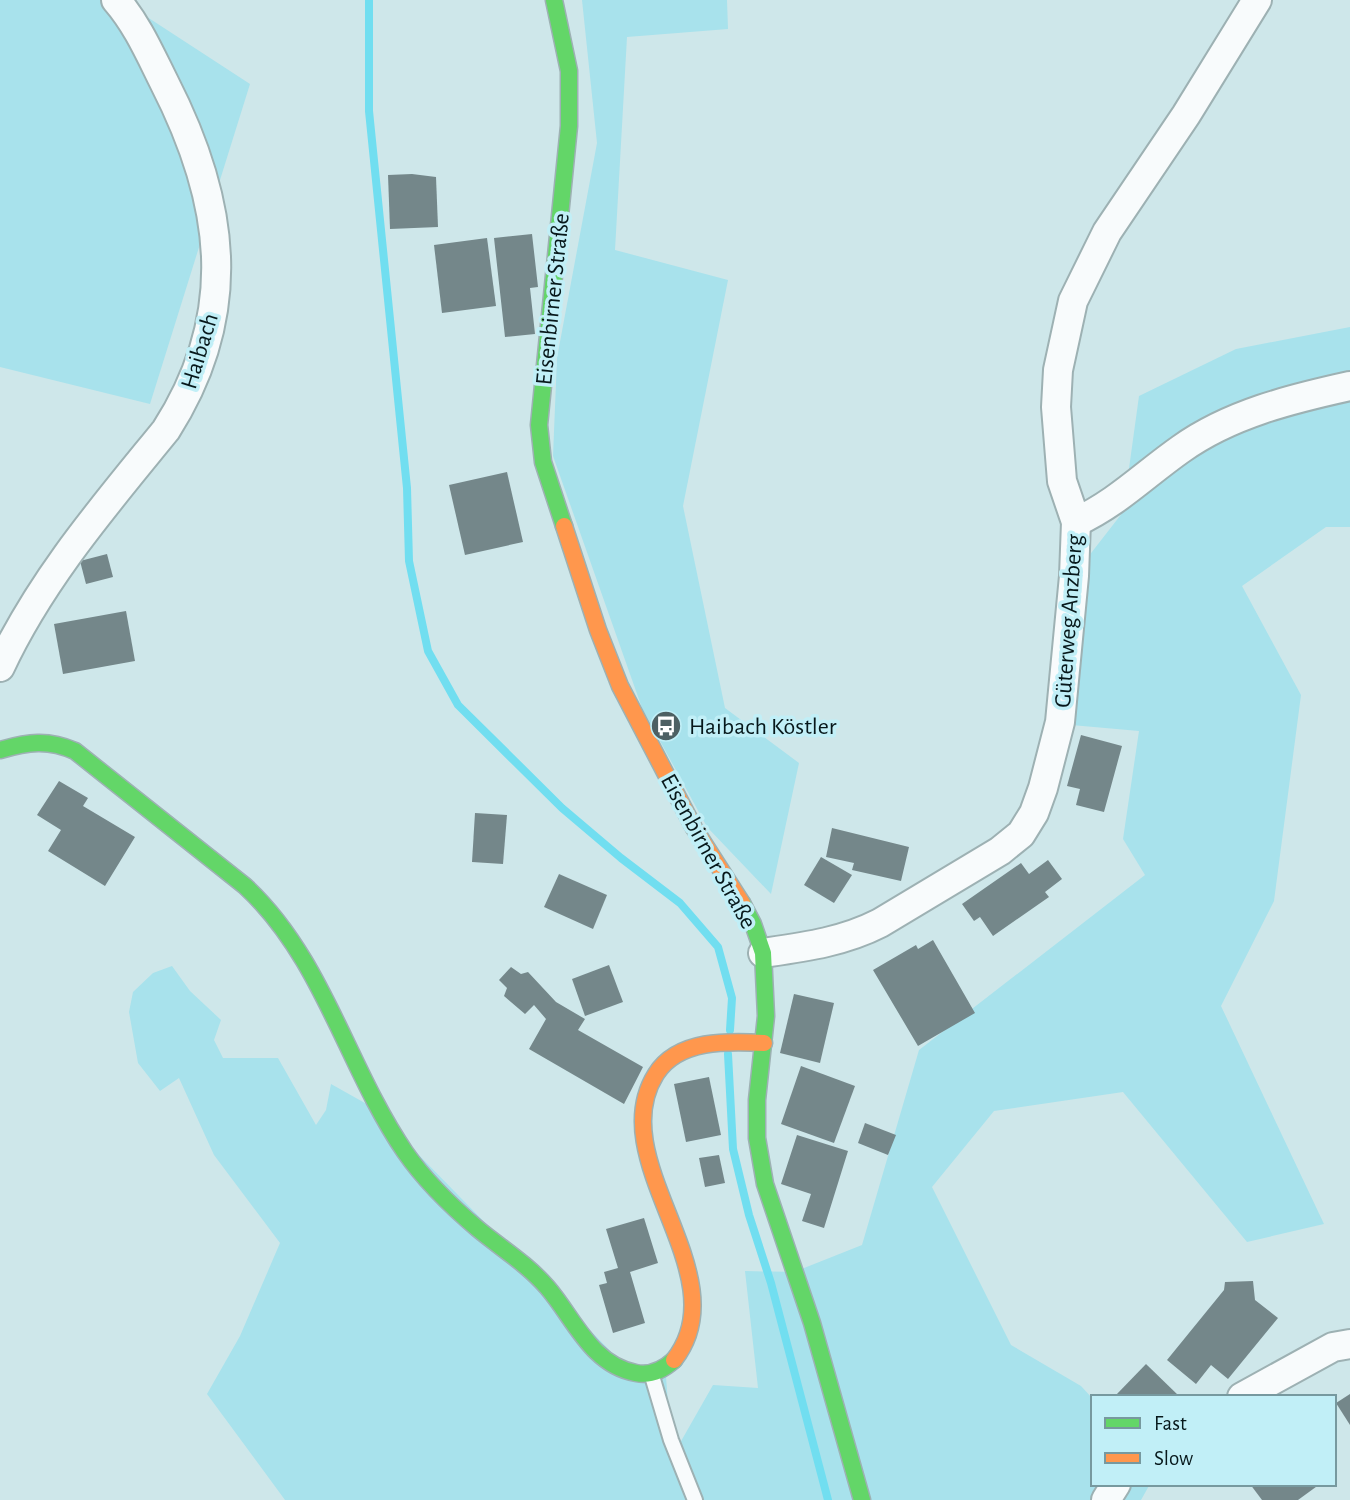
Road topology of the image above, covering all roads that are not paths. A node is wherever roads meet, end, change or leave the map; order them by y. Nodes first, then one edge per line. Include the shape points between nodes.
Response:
1 (116, 0) edge
2 (554, 0) edge
3 (1257, 0) edge
4 (1350, 386) edge
5 (1076, 522) junction
6 (0, 667) edge
7 (0, 750) edge
8 (763, 953) junction
9 (764, 1043) junction
10 (1350, 1344) edge
11 (651, 1375) junction
12 (1246, 1395) edge
13 (695, 1500) edge
14 (862, 1500) edge

1 - 6 street, Haibach via 141,36 181,114 206,182 216,247 212,316 182,404 48,580
2 - 8 main road, Eisenbirner Straße via 569,71 569,126 539,425 543,462 597,630 620,686 694,828 730,882
3 - 5 street, Güterweg Anzberg via 1107,232 1073,301 1058,370 1056,407 1062,481
4 - 5 street via 1266,407 1215,427 1121,497
5 - 8 street, Güterweg Anzberg via 1060,722 1043,789 1021,834 860,933
7 - 11 main road via 41,740 75,751 189,839 267,907 311,972 379,1110 408,1156 474,1225 546,1286 607,1362 635,1374
8 - 9 main road, Eisenbirner Straße
9 - 11 main road via 720,1042 677,1053 666,1060 646,1092 644,1138 685,1263 691,1302 684,1345 670,1364
9 - 14 main road, Eisenbirner Straße via 757,1138 765,1184 812,1323
10 - 12 street via 1333,1348
11 - 13 lane

